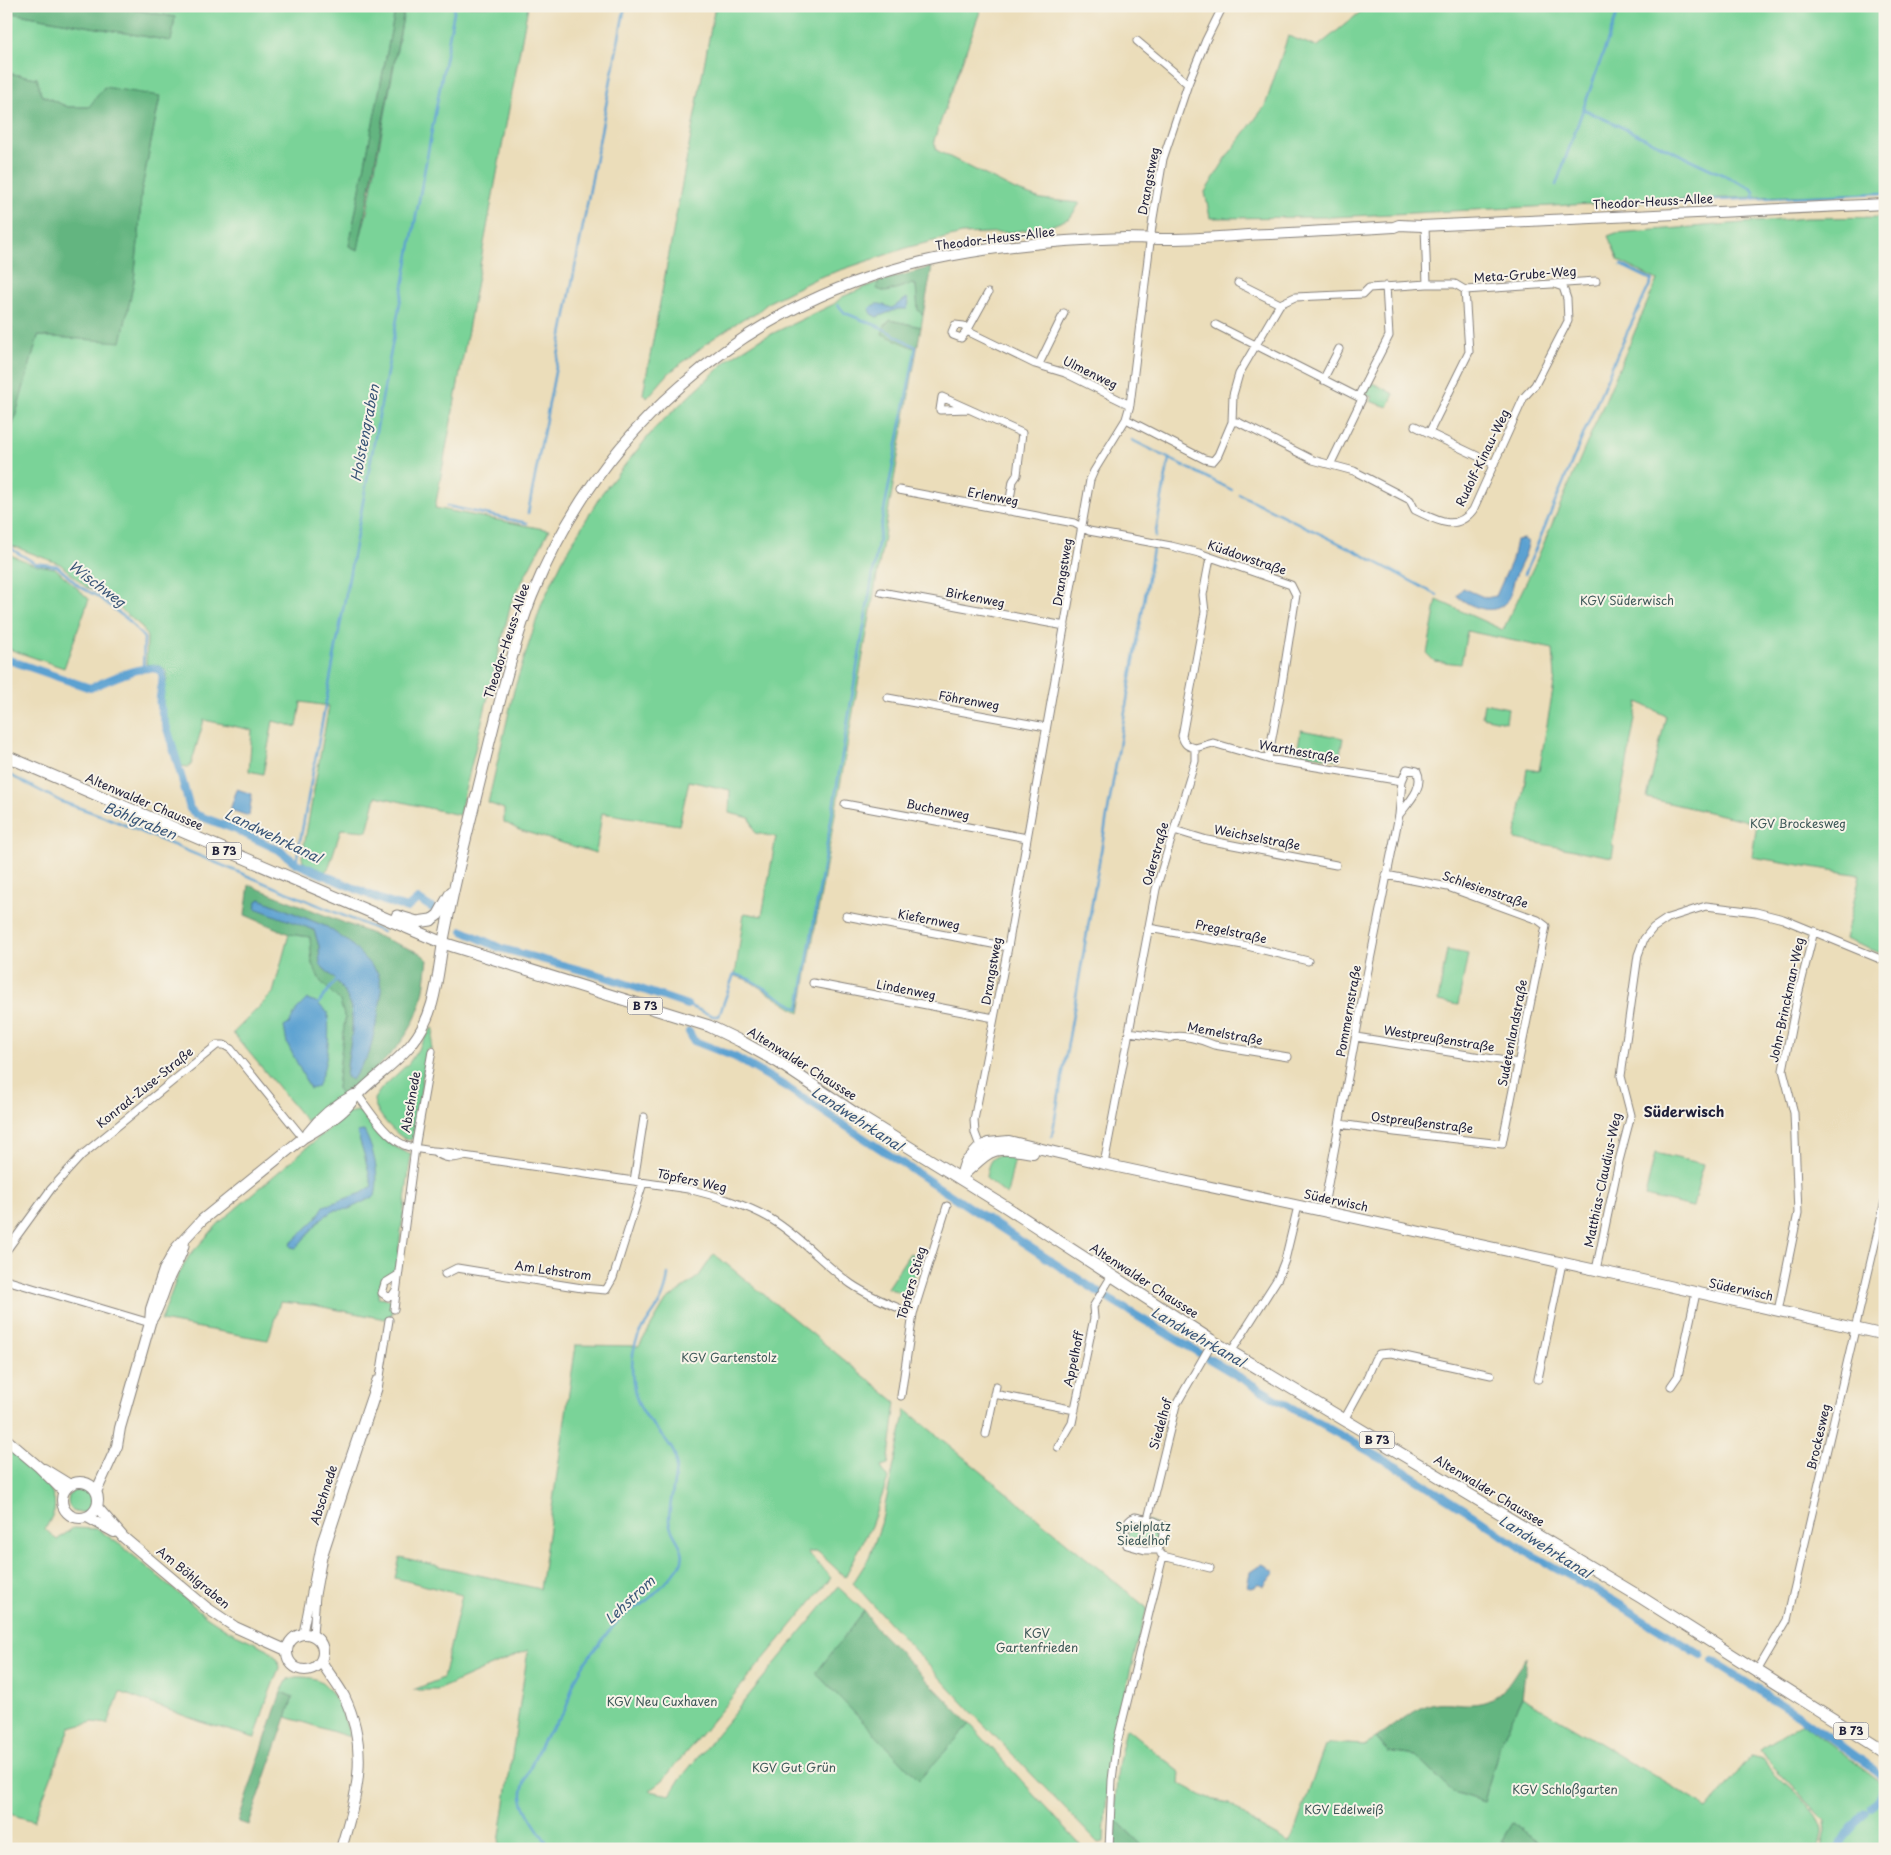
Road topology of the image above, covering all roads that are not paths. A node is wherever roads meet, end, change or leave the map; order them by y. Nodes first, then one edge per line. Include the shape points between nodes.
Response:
1 (1223, 6) edge
2 (1137, 41) dead end
3 (1188, 84) junction
4 (1885, 204) edge
5 (1423, 226) junction
6 (1151, 238) junction
7 (1596, 281) dead end
8 (1238, 283) dead end
9 (1426, 284) junction
10 (1557, 285) junction
11 (1386, 286) junction
12 (1464, 290) junction
13 (988, 293) dead end
14 (1280, 304) junction
15 (1064, 313) dead end
16 (1216, 325) dead end
17 (1255, 345) junction
18 (1338, 349) dead end
19 (1039, 364) junction
20 (1323, 380) junction
21 (1358, 397) junction
22 (1130, 405) junction
23 (968, 409) dead end
24 (1126, 420) junction
25 (1232, 422) junction
26 (1415, 426) dead end
27 (1430, 433) junction
28 (1330, 463) junction
29 (1494, 464) junction
30 (899, 490) dead end
31 (1008, 511) junction
32 (1082, 528) junction
33 (1210, 558) junction
34 (881, 592) dead end
35 (1065, 626) junction
36 (888, 698) dead end
37 (1046, 727) junction
38 (1194, 748) junction
39 (6, 756) edge
40 (1268, 759) junction
41 (1402, 782) junction
42 (844, 804) dead end
43 (1399, 814) junction
44 (1174, 830) junction
45 (1027, 838) junction
46 (1336, 865) dead end
47 (1386, 875) junction
48 (455, 888) junction
49 (355, 906) junction
50 (846, 916) dead end
51 (432, 920) joint
52 (1546, 926) joint
53 (1149, 928) junction
54 (1814, 931) junction
55 (443, 943) junction
56 (1008, 947) junction
57 (1308, 961) dead end
58 (1885, 961) edge
59 (813, 984) dead end
60 (994, 1018) junction
61 (1129, 1032) junction
62 (1356, 1037) junction
63 (432, 1051) dead end
64 (1288, 1057) dead end
65 (1518, 1063) junction
66 (358, 1094) junction
67 (644, 1117) dead end
68 (1340, 1124) junction
69 (304, 1138) junction
70 (1502, 1144) joint
71 (415, 1148) junction
72 (983, 1151) junction
73 (1104, 1164) junction
74 (960, 1179) junction
75 (634, 1181) junction
76 (643, 1182) junction
77 (1885, 1201) edge
78 (947, 1206) dead end
79 (1298, 1206) junction
80 (1323, 1212) junction
81 (6, 1251) edge
82 (1562, 1263) junction
83 (1596, 1270) junction
84 (444, 1274) dead end
85 (398, 1276) junction
86 (1111, 1277) junction
87 (6, 1280) edge
88 (396, 1290) junction
89 (1696, 1293) junction
90 (394, 1309) dead end
91 (1778, 1311) junction
92 (913, 1314) junction
93 (389, 1320) dead end
94 (150, 1323) junction
95 (1855, 1328) junction
96 (1885, 1335) edge
97 (1210, 1346) junction
98 (1232, 1352) junction
99 (1491, 1376) dead end
100 (1538, 1380) dead end
101 (996, 1386) dead end
102 (1671, 1386) dead end
103 (994, 1394) junction
104 (901, 1396) dead end
105 (1075, 1410) junction
106 (1344, 1420) junction
107 (986, 1434) dead end
108 (6, 1439) edge
109 (1058, 1447) dead end
110 (66, 1488) junction
111 (92, 1488) junction
112 (97, 1507) junction
113 (87, 1517) junction
114 (1148, 1519) junction
115 (123, 1536) junction
116 (1157, 1550) junction
117 (1163, 1556) junction
118 (1210, 1568) dead end
119 (252, 1634) junction
120 (308, 1634) junction
121 (292, 1638) junction
122 (286, 1650) junction
123 (321, 1660) junction
124 (312, 1668) junction
125 (1757, 1671) junction
126 (348, 1708) junction
127 (1885, 1752) edge
128 (341, 1849) edge
129 (1109, 1849) edge

1 - 3 street, Drangstweg
2 - 3 street
3 - 6 street, Drangstweg via 1163,159
4 - 5 street, Theodor-Heuss-Allee
5 - 6 street, Theodor-Heuss-Allee
5 - 9 street
6 - 22 street, Drangstweg
6 - 48 street, Theodor-Heuss-Allee via 978,251 887,270 815,297 754,330 710,360 656,408 580,502 530,601 493,726
7 - 10 street, Meta-Grube-Weg
8 - 14 street
9 - 11 street, Meta-Grube-Weg
9 - 12 street, Meta-Grube-Weg via 1455,284
10 - 12 street, Meta-Grube-Weg
10 - 29 street, Rudolf-Kinau-Weg via 1563,287 1567,298 1568,321 1535,384 1524,397
11 - 14 street, Meta-Grube-Weg via 1369,288 1363,294 1295,297
11 - 21 street via 1389,336
12 - 27 street via 1468,352
13 - 19 street, Ulmenweg via 967,331
14 - 17 street
15 - 19 street
16 - 17 street
17 - 20 street
17 - 25 street via 1239,374 1233,395
18 - 20 street
19 - 22 street, Ulmenweg via 1066,373
20 - 21 street
21 - 28 street via 1362,399
22 - 24 street, Drangstweg
23 - 31 street via 1022,431 1017,475
24 - 25 street via 1210,461 1218,455
24 - 32 street, Drangstweg via 1090,480
25 - 28 street, Rudolf-Kinau-Weg via 1238,422 1313,460
26 - 27 street
27 - 29 street
28 - 29 street, Rudolf-Kinau-Weg via 1354,471 1410,500 1414,510 1440,522 1452,523 1461,522 1473,510
30 - 31 street, Erlenweg
31 - 32 street, Erlenweg via 1074,523
32 - 33 street, Küddowstraße via 1171,546
32 - 35 street, Drangstweg
33 - 38 street via 1203,595 1205,612 1182,736 1187,746
33 - 40 street, Küddowstraße via 1290,585 1296,594
34 - 35 street, Birkenweg
35 - 37 street, Drangstweg
36 - 37 street, Föhrenweg
37 - 45 street, Drangstweg
38 - 40 street, Warthestraße via 1213,743
38 - 44 street, Oderstraße via 1192,775
39 - 49 main road, Altenwalder Chaussee / B 73
40 - 41 street, Warthestraße
41 - 43 street, Pommernstraße
41 - 43 street, Pommernstraße via 1407,769 1417,771 1420,776 1417,792
42 - 45 street, Buchenweg
43 - 47 street, Pommernstraße
44 - 46 street, Weichselstraße via 1207,840
44 - 53 street, Oderstraße
45 - 56 street, Drangstweg
47 - 52 street, Schlesienstraße via 1448,887 1538,920
47 - 62 street, Pommernstraße
48 - 51 street
48 - 55 street, Theodor-Heuss-Allee
49 - 51 main road, Altenwalder Chaussee / B 73 via 408,921
49 - 55 main road, Altenwalder Chaussee / B 73
50 - 56 street, Kiefernweg
52 - 65 street, Sudetenlandstraße
53 - 57 street, Pregelstraße
53 - 61 street, Oderstraße
54 - 58 street, Matthias-Claudius-Weg
54 - 83 street, Matthias-Claudius-Weg via 1756,912 1706,906 1668,918 1644,939 1638,955 1620,1076 1631,1115
54 - 91 street, John-Brinckman-Weg via 1783,1070 1794,1113 1798,1213
55 - 66 street, Theodor-Heuss-Allee via 434,998 426,1022 403,1054
55 - 74 main road, Altenwalder Chaussee / B 73 via 709,1026 740,1040
56 - 60 street, Drangstweg
59 - 60 street, Lindenweg
60 - 72 street, Drangstweg via 974,1120
61 - 64 street, Memelstraße via 1170,1038 1176,1036
61 - 73 street, Oderstraße
62 - 65 street, Westpreußenstraße
62 - 68 street, Pommernstraße
63 - 71 street, Abschnede
65 - 70 street, Sudetenlandstraße
66 - 69 street, Theodor-Heuss-Allee via 346,1108
66 - 71 street, Töpfers Weg via 390,1136
67 - 75 street
68 - 70 street, Ostpreußenstraße
68 - 80 street, Pommernstraße
69 - 81 street, Konrad-Zuse-Straße via 232,1049 218,1045 82,1155 50,1191
69 - 94 street, Theodor-Heuss-Allee via 202,1220 184,1240 161,1305
71 - 75 street, Töpfers Weg via 435,1152 442,1157 464,1156
71 - 85 street, Abschnede
72 - 73 street, Süderwisch via 988,1143 1009,1141
72 - 74 street via 965,1163
73 - 79 street, Süderwisch
74 - 86 main road, Altenwalder Chaussee / B 73
75 - 76 street, Töpfers Weg
76 - 84 street, Am Lehstrom via 613,1278 606,1290 457,1268
76 - 92 street, Töpfers Weg via 714,1196 770,1219 800,1239 866,1294
77 - 95 street, Brockesweg
78 - 92 street, Töpfers Stieg
79 - 80 street, Süderwisch
79 - 98 street via 1278,1278
80 - 82 street, Süderwisch
82 - 83 street, Süderwisch
82 - 100 street
83 - 89 street, Süderwisch
85 - 88 street, Abschnede
85 - 88 street via 385,1283 382,1293 388,1297
86 - 97 main road, Altenwalder Chaussee / B 73
86 - 105 street, Appelhoff via 1093,1307 1094,1318
87 - 94 street
88 - 90 street, Abschnede
89 - 91 street, Süderwisch
89 - 102 street via 1678,1376
91 - 95 street, Süderwisch
92 - 104 street, Töpfers Stieg
93 - 120 street, Abschnede via 378,1389 323,1558
94 - 111 street via 112,1458
95 - 96 street, Süderwisch
95 - 125 street, Brockesweg via 1787,1620
97 - 98 main road, Altenwalder Chaussee / B 73
97 - 114 street, Siedelhof via 1176,1405
98 - 106 main road, Altenwalder Chaussee / B 73
99 - 106 street via 1391,1353 1379,1354
101 - 103 street
103 - 105 street
103 - 107 street
105 - 109 street, Appelhoff via 1072,1423
106 - 125 main road, Altenwalder Chaussee / B 73 via 1642,1598
108 - 110 street via 39,1467 54,1474
110 - 111 street via 81,1482
110 - 113 street via 61,1502 67,1514 73,1518
111 - 112 street via 98,1498
112 - 113 street
112 - 115 street, Am Böhlgraben
113 - 115 street, Am Böhlgraben
114 - 116 street via 1164,1526 1162,1542
114 - 116 street via 1131,1518 1125,1528 1125,1539 1132,1547
115 - 119 street, Am Böhlgraben via 207,1608
116 - 117 street
117 - 118 street
117 - 129 street via 1116,1747
119 - 121 street, Am Böhlgraben
119 - 122 street, Am Böhlgraben
120 - 121 street
120 - 123 street via 318,1639 323,1649
121 - 122 street
122 - 124 street via 288,1660 296,1668
123 - 124 street
123 - 126 street
124 - 126 street
125 - 127 main road, Altenwalder Chaussee / B 73
126 - 128 street via 356,1732 360,1769 357,1794

